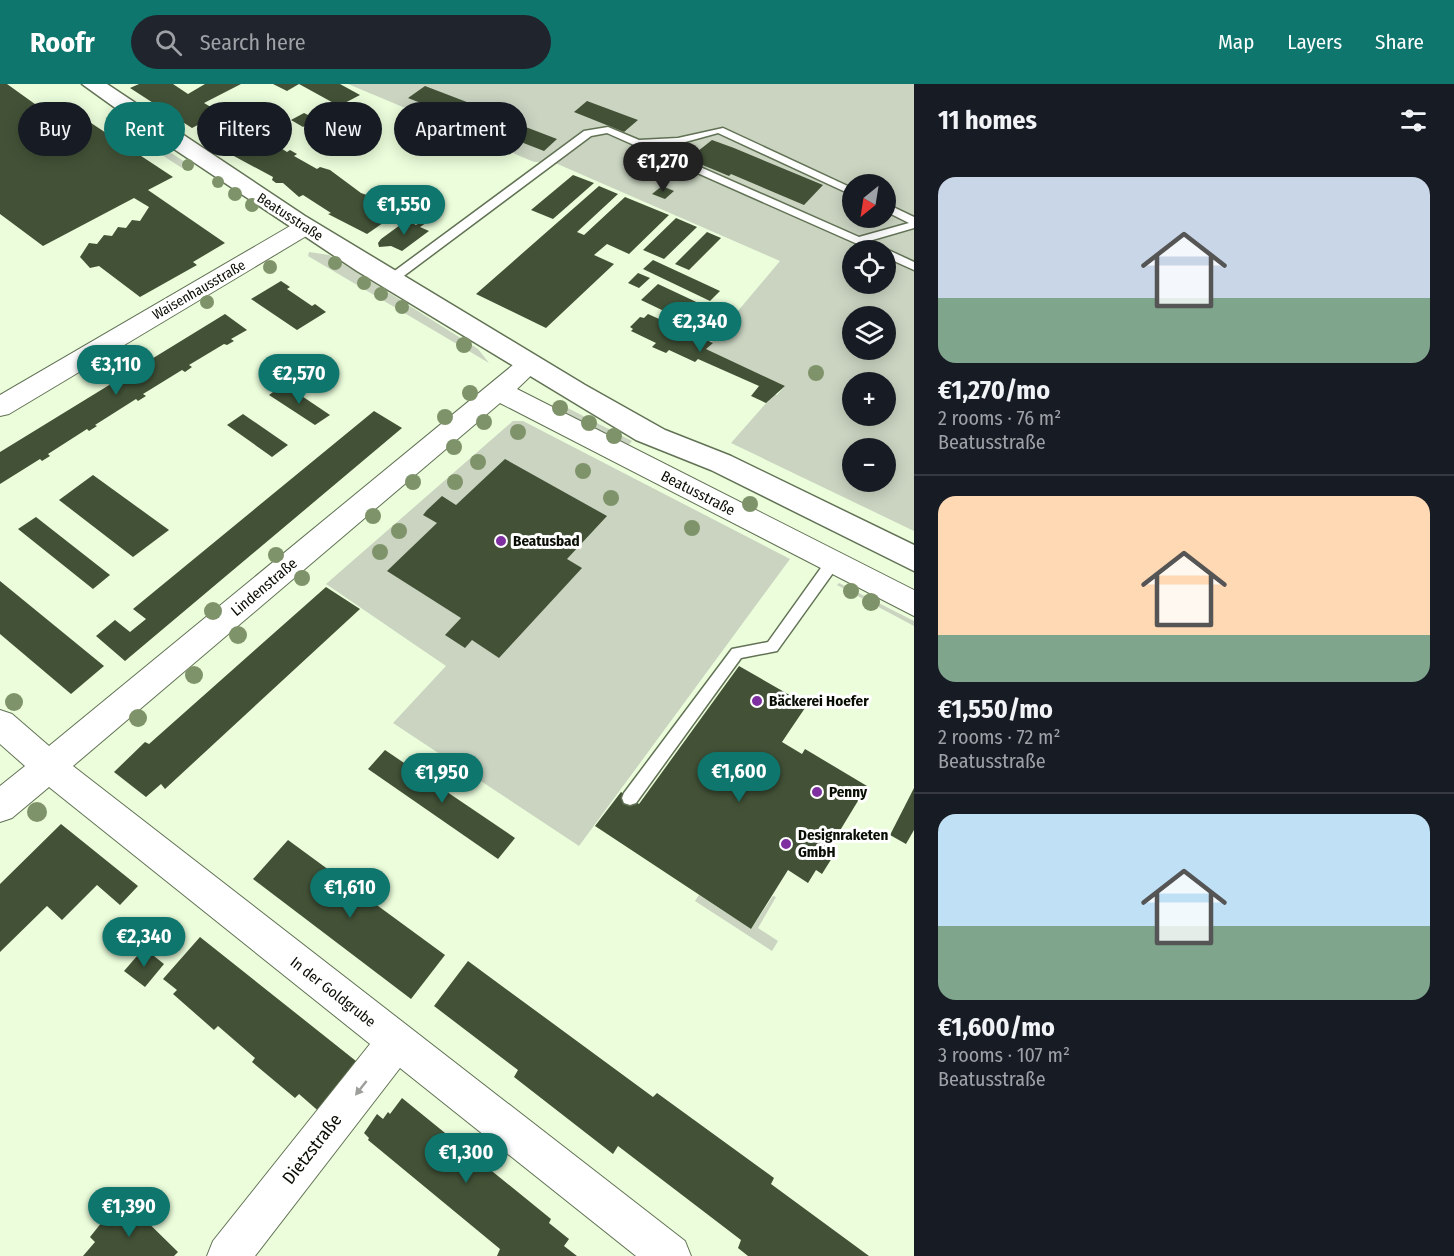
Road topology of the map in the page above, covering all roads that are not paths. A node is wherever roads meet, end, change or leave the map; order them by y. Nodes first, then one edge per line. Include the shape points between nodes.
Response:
1 (93, 84) edge
2 (637, 141) junction
3 (842, 187) edge
4 (896, 212) edge
5 (914, 221) edge
6 (914, 225) edge
7 (305, 227) junction
8 (856, 240) edge
9 (862, 240) edge
10 (896, 258) edge
11 (914, 266) edge
12 (389, 281) junction
13 (528, 366) junction
14 (498, 391) junction
15 (0, 407) edge
16 (854, 529) junction
17 (914, 559) edge
18 (833, 562) junction
19 (914, 604) edge
20 (0, 724) edge
21 (49, 767) junction
22 (630, 798) dead end
23 (0, 807) edge
24 (397, 1041) junction
25 (228, 1256) edge
26 (670, 1256) edge

1 - 7 street, Beatusstraße
2 - 3 lane via 678,141 719,130
2 - 8 lane
2 - 12 lane via 608,130 588,133
4 - 5 lane
6 - 9 lane
7 - 12 street, Beatusstraße
7 - 15 street, Waisenhausstraße
10 - 11 lane
12 - 13 street, Beatusstraße
13 - 14 street, Lindenstraße
13 - 16 street, Beatusstraße via 649,435 720,463
14 - 18 street, Beatusstraße
14 - 21 street, Lindenstraße
16 - 17 street, Beatusstraße
16 - 18 street
18 - 19 street, Beatusstraße
18 - 22 lane via 772,647 737,653
20 - 21 street, In der Goldgrube
21 - 23 street, Lindenstraße
21 - 24 street, In der Goldgrube
24 -> 25 street, Dietzstraße
24 - 26 street, In der Goldgrube

